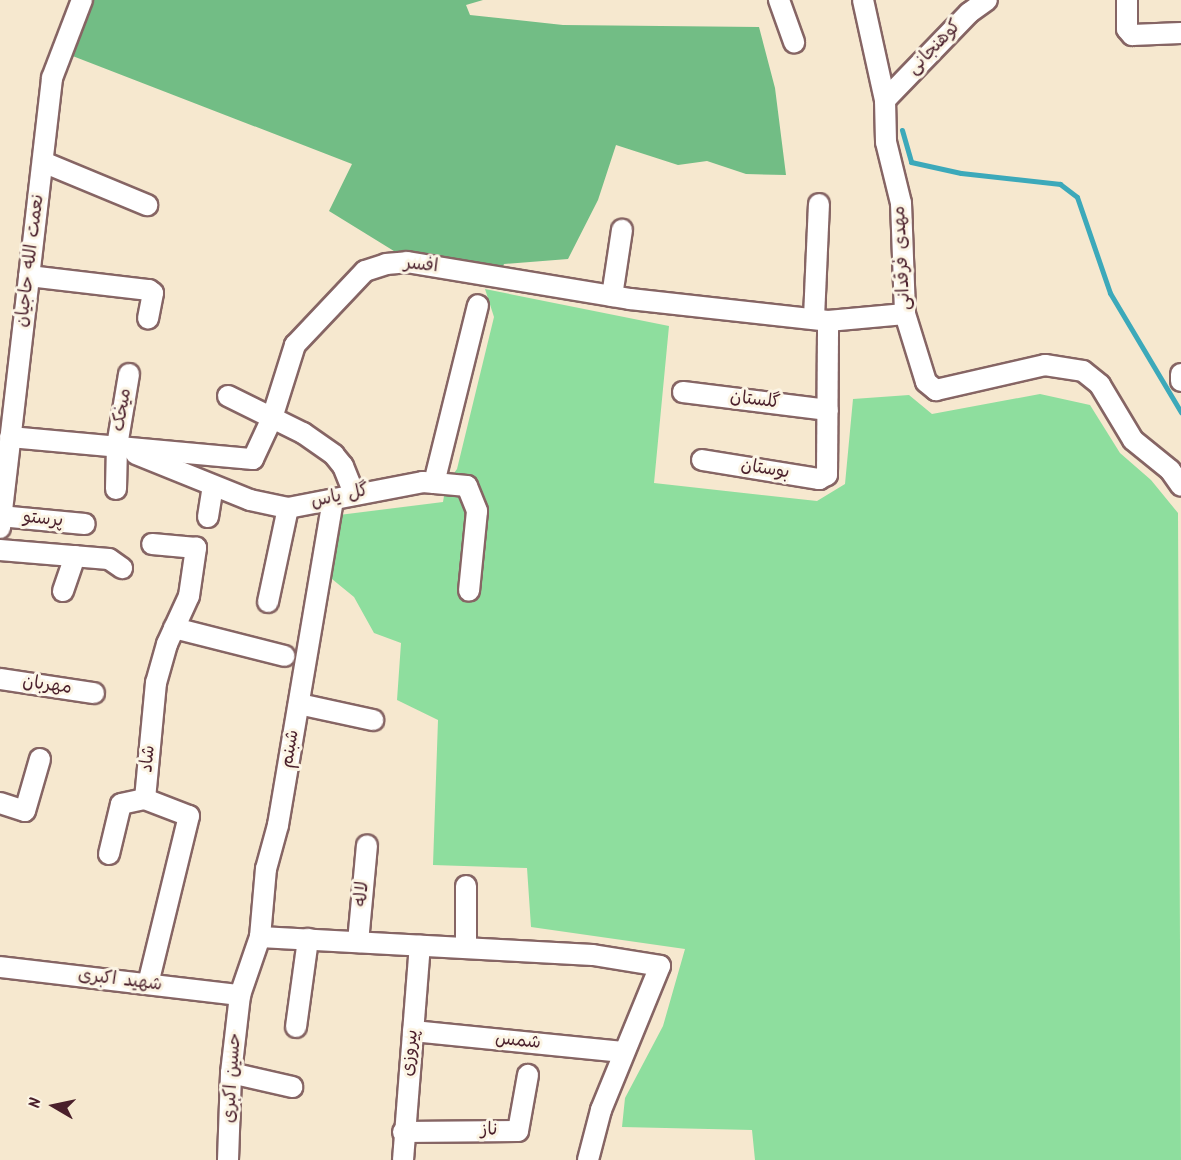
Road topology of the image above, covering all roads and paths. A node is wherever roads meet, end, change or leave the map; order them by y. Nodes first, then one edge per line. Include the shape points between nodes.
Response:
1 (82, 0) edge
2 (779, 0) edge
3 (863, 0) edge
4 (987, 0) edge
5 (1127, 0) edge
6 (1181, 33) edge
7 (794, 42) dead end
8 (885, 100) junction
9 (42, 162) junction
10 (819, 204) dead end
11 (147, 205) dead end
12 (622, 230) dead end
13 (29, 276) junction
14 (612, 296) junction
15 (478, 305) dead end
16 (905, 314) junction
17 (148, 319) dead end
18 (821, 320) junction
19 (129, 374) dead end
20 (683, 392) dead end
21 (228, 396) dead end
22 (828, 410) junction
23 (272, 418) junction
24 (10, 437) junction
25 (117, 446) junction
26 (702, 460) dead end
27 (434, 483) junction
28 (213, 486) junction
29 (1181, 486) edge
30 (116, 489) dead end
31 (354, 494) junction
32 (333, 501) junction
33 (288, 508) junction
34 (208, 517) dead end
35 (0, 520) edge
36 (85, 525) dead end
37 (152, 544) dead end
38 (0, 550) edge
39 (75, 556) junction
40 (122, 568) dead end
41 (63, 591) dead end
42 (469, 591) dead end
43 (268, 602) dead end
44 (174, 628) junction
45 (285, 656) dead end
46 (0, 679) edge
47 (93, 693) dead end
48 (299, 704) junction
49 (373, 720) dead end
50 (40, 759) dead end
51 (145, 799) junction
52 (0, 803) edge
53 (367, 845) dead end
54 (109, 854) dead end
55 (466, 886) dead end
56 (260, 937) junction
57 (308, 939) junction
58 (358, 942) junction
59 (420, 946) junction
60 (466, 948) junction
61 (0, 967) edge
62 (148, 984) junction
63 (240, 995) junction
64 (296, 1027) dead end
65 (413, 1031) junction
66 (623, 1052) junction
67 (231, 1073) junction
68 (528, 1075) dead end
69 (292, 1087) dead end
70 (403, 1132) junction
71 (228, 1160) edge
72 (403, 1160) edge
73 (588, 1160) edge

1 - 9 street, نعمت الله حاجیان via 52,78
2 - 7 street
3 - 8 street, مهدی فرقدانی
4 - 8 street, کوهنجانی via 969,13
5 - 6 street via 1127,29 1132,35
8 - 16 street, مهدی فرقدانی via 886,142 901,204
9 - 11 street
9 - 13 street, نعمت الله حاجیان
10 - 18 street
12 - 14 street
13 - 17 street via 149,290 153,293
13 - 24 street, نعمت الله حاجیان
14 - 18 street, افسر
14 - 23 street, افسر via 407,262 365,271 296,345
15 - 27 street
16 - 18 street, افسر
16 - 29 street, مهدی فرقدانی via 926,381 936,390 1045,365 1083,371 1100,385 1133,440 1170,470
18 - 22 street
19 - 25 street, میخک
20 - 22 street, گلستان
21 - 23 street
22 - 26 street, بوستان via 827,475 819,479
23 - 25 street, افسر via 256,456 248,461
23 - 31 street via 303,433 334,455
24 - 25 street, افسر
24 - 35 street, نعمت الله حاجیان
25 - 28 street, گل یاس
25 - 30 street, میخک
27 - 31 street, گل یاس
27 - 42 street, گل یاس via 467,486 477,511
28 - 33 street, گل یاس via 250,500
28 - 34 street
31 - 32 street, گل یاس
32 - 33 street, گل یاس
32 - 48 street, شبنم
33 - 43 street
35 - 36 street, پرستو
37 - 44 street, شاد via 196,548 189,596
38 - 39 street
39 - 40 street via 109,559
39 - 41 street
44 - 45 street
44 - 51 street, شاد via 156,683
46 - 47 street, مهربان
48 - 49 street
48 - 56 street, شبنم via 266,869
50 - 52 street via 25,811
51 - 54 street via 122,804
51 - 62 street, شاد via 189,816
53 - 58 street, لاله
55 - 60 street
56 - 57 street
56 - 63 street, شبنم
57 - 58 street
57 - 64 street
58 - 59 street
59 - 60 street
59 - 65 street, پیروزی
60 - 66 street via 593,955 660,966
61 - 62 street, شهید اکبری
62 - 63 street, شهید اکبری
63 - 67 street, حسین اکبری
65 - 66 street, شمس
65 - 70 street, پیروزی
66 - 73 street
67 - 69 street
67 - 71 street, حسین اکبری
68 - 70 street, ناز via 518,1131
70 - 72 street, پیروزی

